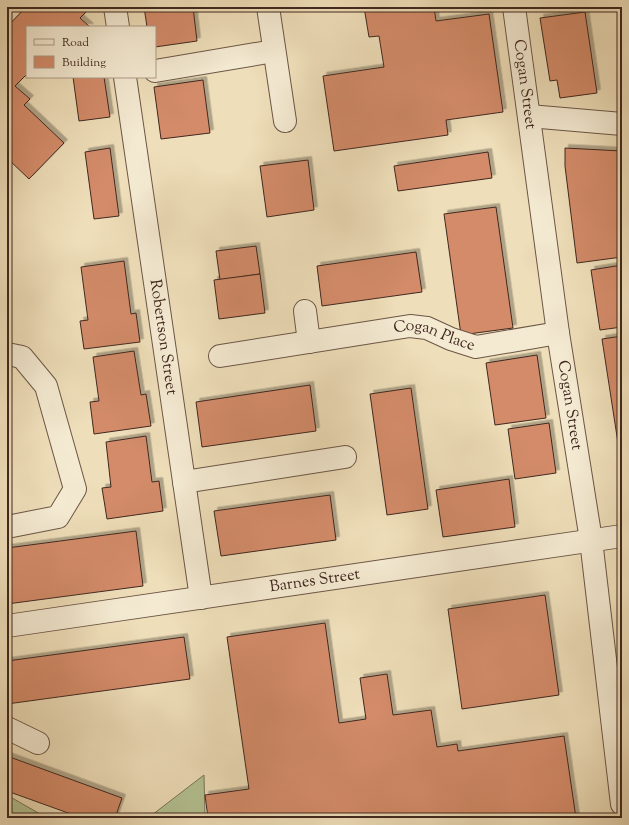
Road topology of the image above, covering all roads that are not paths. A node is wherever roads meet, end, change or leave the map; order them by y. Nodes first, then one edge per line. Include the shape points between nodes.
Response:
1 (115, 7) edge
2 (268, 7) edge
3 (514, 7) edge
4 (118, 26) edge
5 (274, 51) junction
6 (156, 71) edge
7 (125, 78) edge
8 (529, 116) junction
9 (286, 121) dead end
10 (622, 124) edge
11 (305, 311) dead end
12 (558, 333) junction
13 (309, 342) junction
14 (7, 354) edge
15 (220, 356) dead end
16 (345, 457) dead end
17 (184, 482) junction
18 (7, 528) edge
19 (622, 536) edge
20 (591, 540) junction
21 (201, 598) junction
22 (7, 626) edge
23 (7, 728) edge
24 (38, 743) dead end
25 (622, 804) edge

1 - 4 street
2 - 5 street
3 - 8 street, Cogan Street
5 - 6 street
5 - 9 street
7 - 17 street, Robertson Street
8 - 10 street
8 - 12 street, Cogan Street
11 - 13 street
12 - 13 street, Cogan Place via 476,347 427,328 410,326
12 - 20 street, Cogan Street
13 - 15 street, Cogan Place
14 - 18 street via 22,357 46,386 75,489 58,517
16 - 17 street
17 - 21 street, Robertson Street
19 - 20 street, Barnes Street
20 - 21 street, Barnes Street
20 - 25 street, Cogan Street
21 - 22 street, Barnes Street
23 - 24 street

